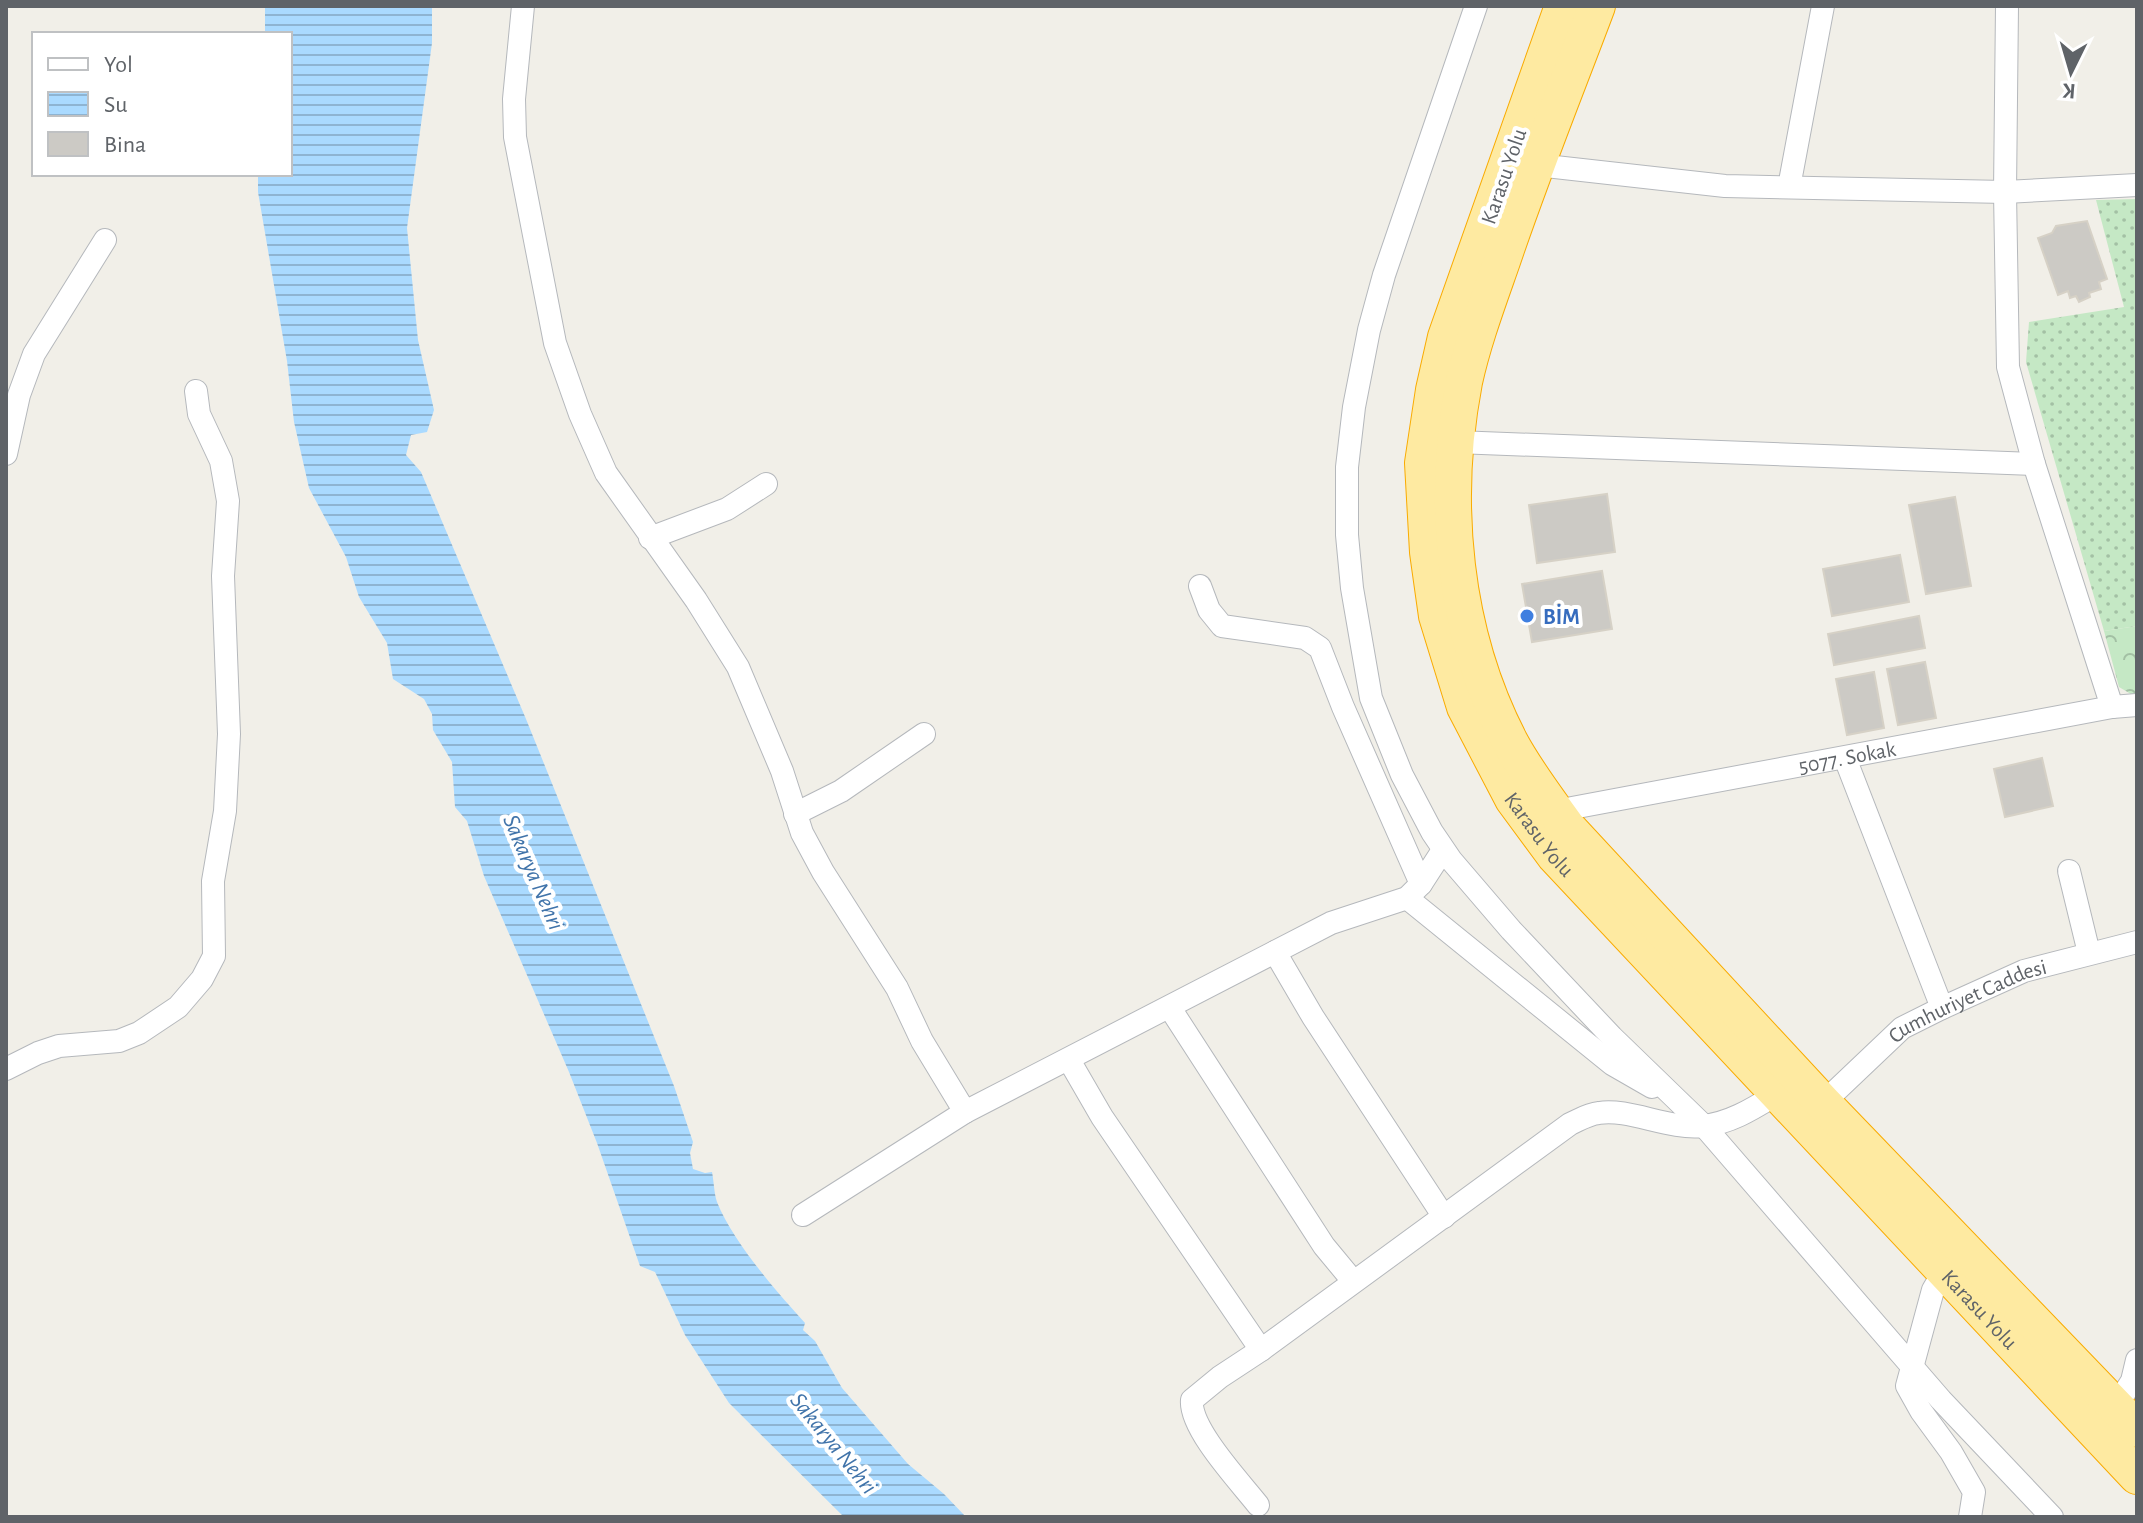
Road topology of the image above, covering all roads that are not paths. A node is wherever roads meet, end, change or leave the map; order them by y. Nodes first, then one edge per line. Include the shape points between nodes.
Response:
1 (523, 6) edge
2 (1476, 6) edge
3 (1563, 6) edge
4 (1597, 6) edge
5 (1823, 6) edge
6 (2007, 6) edge
7 (1537, 165) junction
8 (2137, 185) edge
9 (1789, 187) junction
10 (2005, 192) junction
11 (105, 240) dead end
12 (196, 391) dead end
13 (1456, 442) junction
14 (6, 454) edge
15 (2034, 464) junction
16 (766, 484) dead end
17 (650, 538) junction
18 (1200, 586) dead end
19 (2137, 705) edge
20 (2112, 707) junction
21 (924, 734) dead end
22 (1845, 758) junction
23 (1556, 811) junction
24 (795, 814) junction
25 (1443, 850) junction
26 (2069, 871) dead end
27 (1414, 891) junction
28 (2137, 942) edge
29 (1275, 952) junction
30 (2089, 953) junction
31 (1170, 1008) junction
32 (1942, 1008) junction
33 (1069, 1060) junction
34 (6, 1069) edge
35 (1777, 1094) junction
36 (1680, 1103) junction
37 (1823, 1103) junction
38 (965, 1112) junction
39 (1704, 1126) junction
40 (803, 1215) dead end
41 (1444, 1217) junction
42 (1944, 1271) junction
43 (1353, 1281) junction
44 (1261, 1350) junction
45 (2137, 1360) edge
46 (1912, 1366) junction
47 (2127, 1418) edge
48 (2137, 1476) edge
49 (1258, 1505) dead end
50 (1970, 1517) edge
51 (2052, 1517) edge

1 - 17 street via 515,137 555,343 606,473
2 - 25 street via 1376,302 1347,467 1352,588 1371,698 1402,775
3 - 35 highway, Karasu Yolu via 1446,337 1434,390 1423,463 1437,616 1465,707 1513,799 1555,856
4 - 7 highway, Karasu Yolu
5 - 9 street
6 - 10 street
7 - 9 street via 1725,186
7 - 13 highway, Karasu Yolu via 1479,328
8 - 10 street
9 - 10 street
10 - 15 street via 2008,367
11 - 14 street via 34,354
12 - 34 street via 199,414 221,461 228,501 223,576 229,734 225,811 213,881 214,956 178,1007 139,1033 119,1041 59,1046
13 - 15 street
13 - 23 highway, Karasu Yolu via 1454,537 1470,643 1509,741
15 - 20 street
16 - 17 street via 727,509
17 - 24 street via 738,667
18 - 27 street via 1222,626 1305,638 1320,648
19 - 20 street, 5077. Sokak
20 - 22 street, 5077. Sokak
21 - 24 street via 841,791
22 - 23 street, 5077. Sokak
22 - 32 street
23 - 37 highway, Karasu Yolu
24 - 38 street via 823,872 897,988
25 - 27 street
25 - 36 street via 1511,930
26 - 30 street
27 - 29 street via 1331,923
27 - 36 street via 1612,1064
28 - 30 street, Cumhuriyet Caddesi
29 - 31 street
29 - 41 street
30 - 32 street, Cumhuriyet Caddesi via 2024,971
31 - 33 street
31 - 43 street via 1324,1246
32 - 37 street, Cumhuriyet Caddesi via 1902,1028
33 - 38 street
33 - 44 street
35 - 39 street via 1742,1115
35 - 42 highway, Karasu Yolu
36 - 39 street
37 - 47 highway, Karasu Yolu
38 - 40 street
39 - 41 street via 1592,1114 1570,1124
39 - 46 street
41 - 43 street
42 - 46 street via 1933,1290
42 - 48 highway, Karasu Yolu
43 - 44 street
44 - 49 street via 1191,1404 1204,1433
45 - 47 street
46 - 50 street via 1907,1386 1974,1492
46 - 51 street

